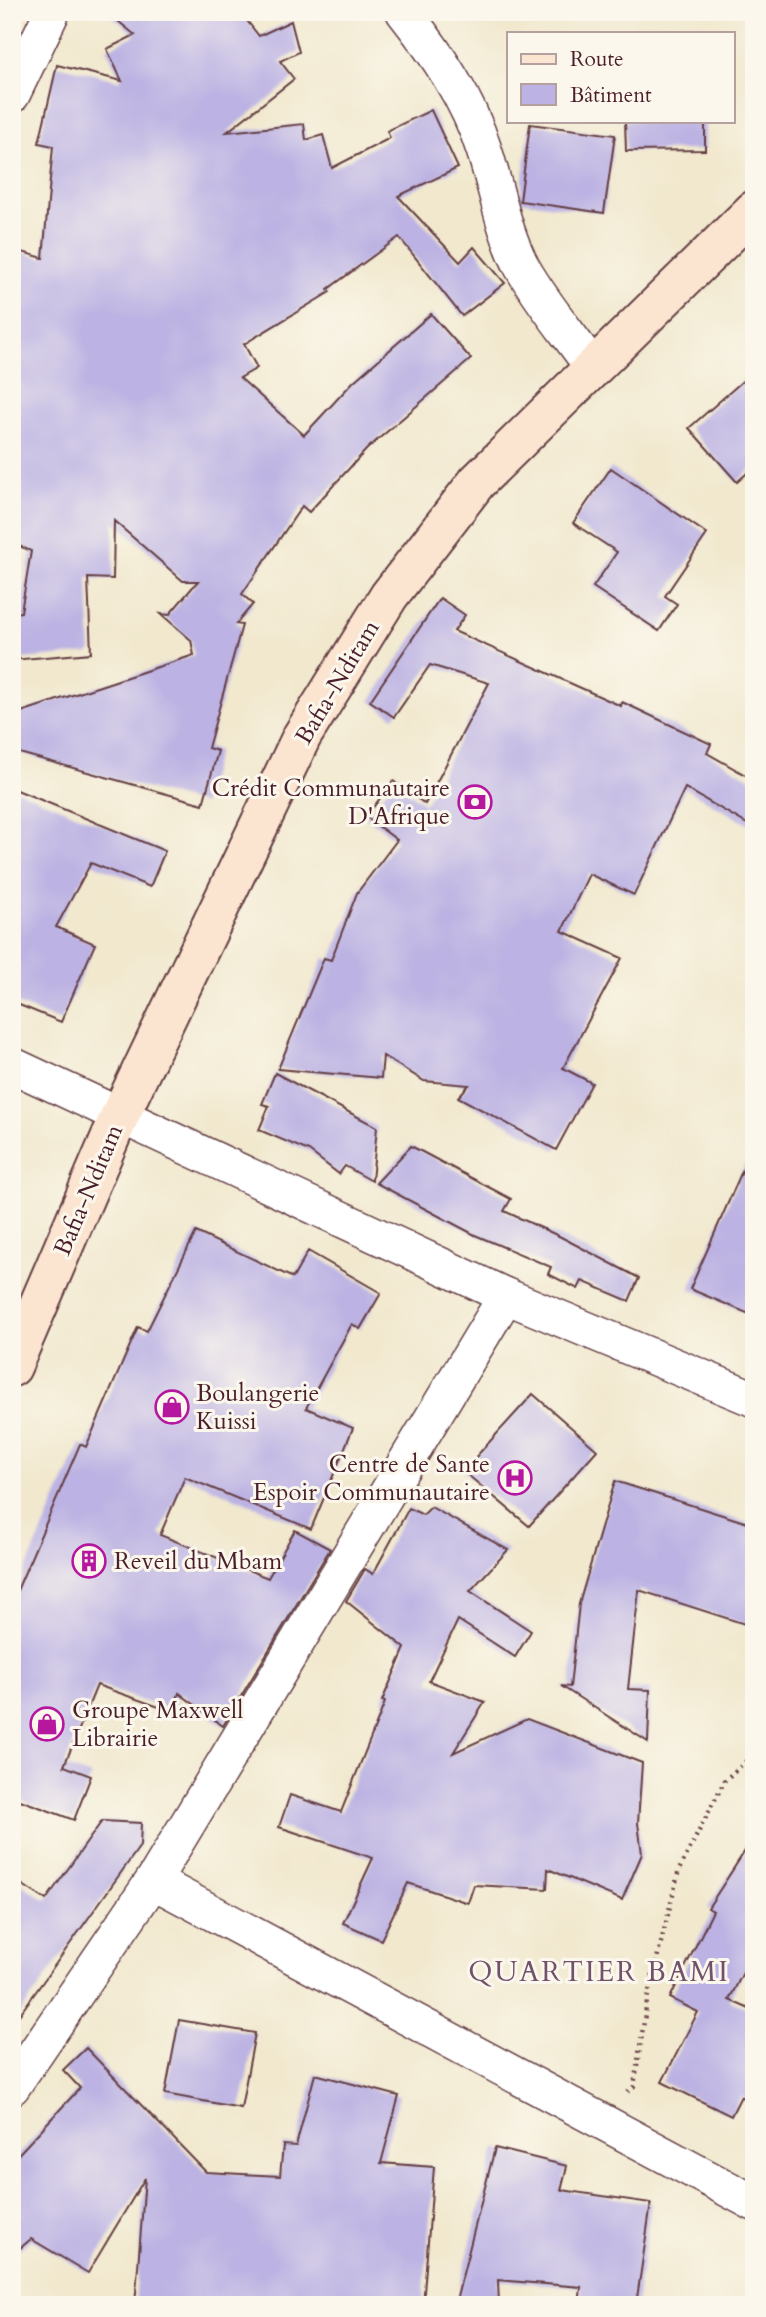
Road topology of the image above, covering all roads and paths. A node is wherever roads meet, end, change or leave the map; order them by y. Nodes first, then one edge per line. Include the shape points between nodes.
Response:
1 (52, 12) edge
2 (404, 12) edge
3 (12, 95) edge
4 (754, 210) edge
5 (593, 368) junction
6 (12, 1065) edge
7 (120, 1115) junction
8 (506, 1296) junction
9 (12, 1367) edge
10 (754, 1399) edge
11 (754, 1754) edge
12 (153, 1881) junction
13 (12, 2087) edge
14 (602, 2122) junction
15 (754, 2203) edge

1 - 3 street
2 - 5 street via 440,58 464,103 484,148 522,267
4 - 5 main road, Bafia-Nditam
5 - 7 main road, Bafia-Nditam via 477,482 382,607 302,736
6 - 7 street
7 - 8 street
7 - 9 main road, Bafia-Nditam
8 - 10 street
8 - 12 street
11 - 14 path via 725,1780 680,1870 648,1995 634,2086
12 - 13 street
12 - 14 street
14 - 15 street

